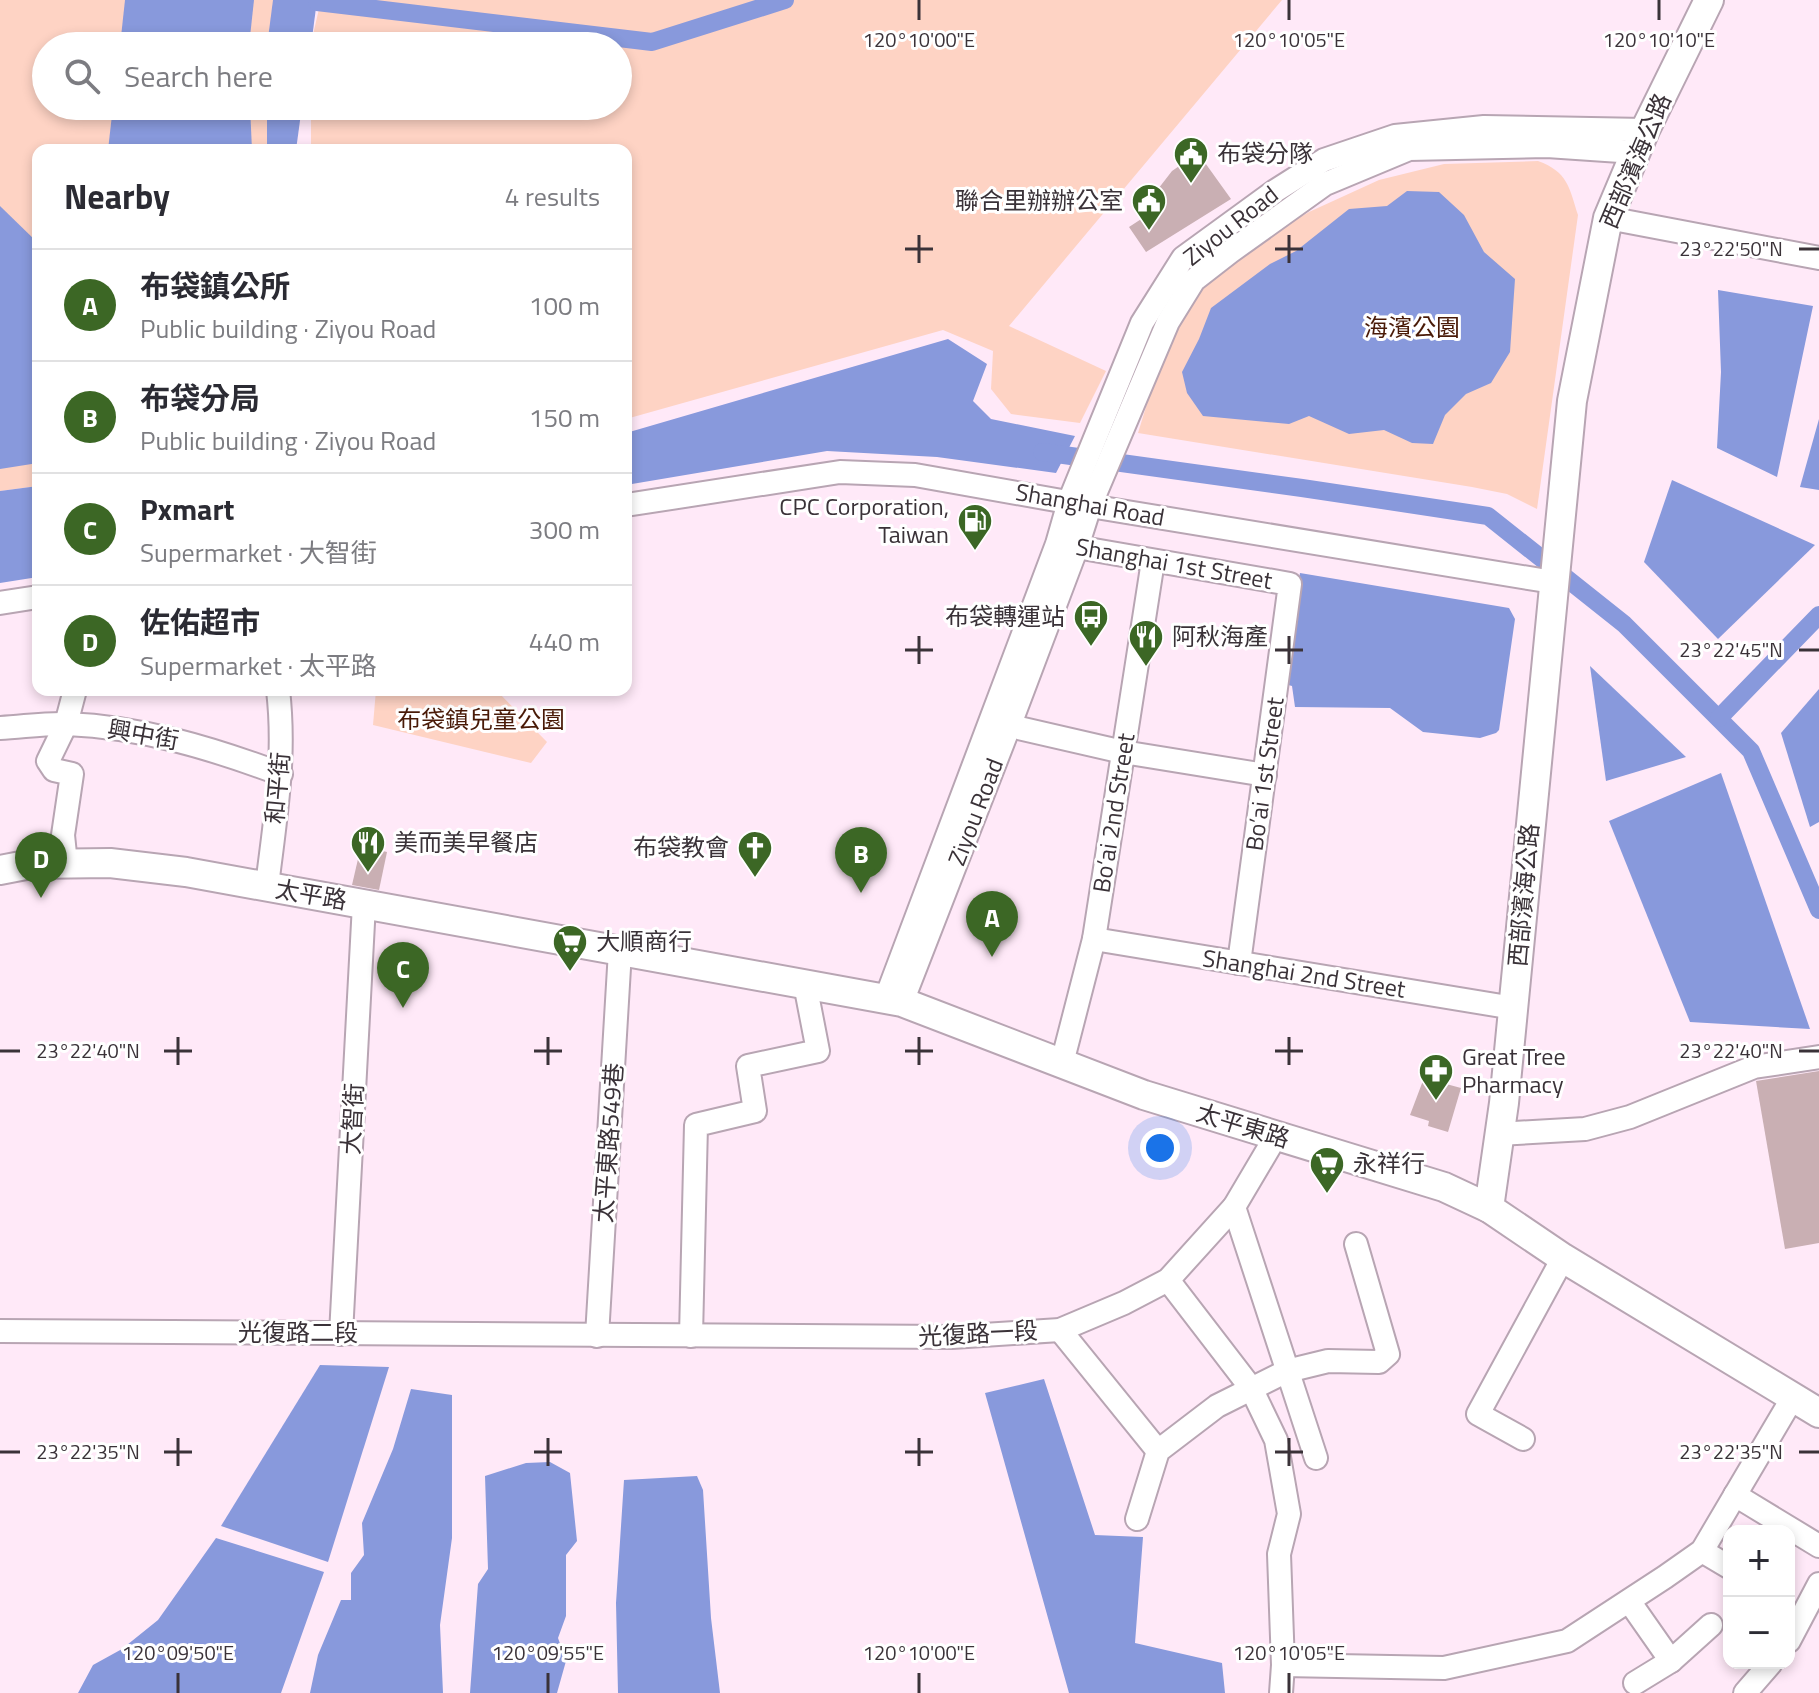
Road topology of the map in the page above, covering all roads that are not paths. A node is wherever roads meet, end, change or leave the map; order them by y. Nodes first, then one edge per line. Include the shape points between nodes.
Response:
1 (1709, 0) edge
2 (1640, 141) junction
3 (1608, 218) junction
4 (1819, 258) edge
5 (1084, 494) junction
6 (632, 504) edge
7 (1067, 545) junction
8 (1145, 559) junction
9 (1553, 582) junction
10 (1290, 584) joint
11 (32, 598) edge
12 (0, 603) edge
13 (73, 696) edge
14 (279, 696) edge
15 (66, 724) junction
16 (1000, 725) junction
17 (0, 728) edge
18 (1123, 752) junction
19 (281, 774) junction
20 (1265, 775) junction
21 (66, 864) junction
22 (0, 870) edge
23 (267, 886) junction
24 (364, 904) junction
25 (1094, 939) junction
26 (620, 951) junction
27 (1239, 963) junction
28 (805, 984) junction
29 (894, 1000) junction
30 (1514, 1008) junction
31 (1819, 1057) edge
32 (1062, 1063) junction
33 (1498, 1134) junction
34 (1276, 1136) junction
35 (1234, 1207) junction
36 (1489, 1208) junction
37 (1356, 1244) dead end
38 (1563, 1258) junction
39 (1168, 1280) junction
40 (1060, 1330) junction
41 (0, 1331) edge
42 (341, 1334) junction
43 (597, 1336) junction
44 (691, 1336) junction
45 (1287, 1371) junction
46 (1251, 1388) junction
47 (1793, 1397) junction
48 (1819, 1413) edge
49 (1523, 1439) dead end
50 (1158, 1451) junction
51 (1316, 1458) dead end
52 (1735, 1495) junction
53 (1137, 1519) dead end
54 (1819, 1546) edge
55 (1702, 1551) junction
56 (1723, 1563) edge
57 (1819, 1584) edge
58 (1629, 1601) junction
59 (1797, 1606) edge
60 (1711, 1625) dead end
61 (1671, 1661) junction
62 (1283, 1665) junction
63 (1766, 1669) edge
64 (1635, 1683) dead end
65 (1281, 1693) edge
66 (1745, 1693) edge

1 - 2 main road, 西部濱海公路
2 - 3 main road, 西部濱海公路
2 - 5 street, Ziyou Road via 1484,127 1395,136 1324,160 1275,191 1183,258 1142,323
3 - 4 street
3 - 9 main road, 西部濱海公路 via 1572,401
5 - 6 street, Shanghai Road via 840,472
5 - 7 street, Ziyou Road
5 - 9 street, Shanghai Road
7 - 8 street, Shanghai 1st Street
7 - 16 street, Ziyou Road
8 - 10 street, Shanghai 1st Street
8 - 18 street, Bo’ai 2nd Street
9 - 30 main road, 西部濱海公路
10 - 20 street, Bo’ai 1st Street
11 - 12 street
13 - 15 street
14 - 19 street, 和平街
15 - 17 street, 興中街
15 - 19 street, 興中街 via 187,742
15 - 21 street via 48,761 54,770 72,774 63,835
16 - 18 street
16 - 29 street, Ziyou Road
18 - 20 street
18 - 25 street, Bo’ai 2nd Street
19 - 23 street, 和平街
20 - 27 street, Bo’ai 1st Street
21 - 22 main road, 太平路
21 - 23 main road, 太平路 via 110,863
23 - 24 main road, 太平路
24 - 26 main road, 太平路
24 - 42 street, 大智街
25 - 27 street, Shanghai 2nd Street
25 - 32 street, Bo’ai 2nd Street
26 - 28 main road, 太平東路
26 - 43 street, 太平東路549巷
27 - 30 street, Shanghai 2nd Street
28 - 29 main road, 太平東路
28 - 44 street via 818,1051 748,1066 755,1111 696,1125
29 - 32 main road, 太平東路
30 - 33 main road, 西部濱海公路
31 - 33 street via 1754,1067 1630,1117 1585,1129
32 - 34 main road, 太平東路
33 - 36 main road, 西部濱海公路
34 - 35 street, 光復路一段
34 - 36 main road, 太平東路 via 1444,1187
35 - 39 street, 光復路一段
35 - 45 street
36 - 38 main road, 太平東路
37 - 45 street via 1388,1354 1379,1362 1328,1361
38 - 47 main road, 太平東路
38 - 49 street via 1478,1414
39 - 40 street, 光復路一段
39 - 46 street
40 - 44 street, 光復路一段 via 952,1337
40 - 50 street
41 - 42 street, 光復路二段
42 - 43 street, 光復路二段
43 - 44 street, 光復路一段
45 - 46 street
45 - 51 street
46 - 50 street via 1217,1406
46 - 62 street via 1276,1440 1289,1514 1279,1554
47 - 48 main road, 太平東路
47 - 52 street
50 - 53 street
52 - 54 street
52 - 55 street
55 - 56 street
55 - 58 street
57 - 59 street
58 - 61 street
58 - 62 street via 1567,1641 1444,1668
60 - 61 street
61 - 64 street
62 - 65 street
63 - 66 street

